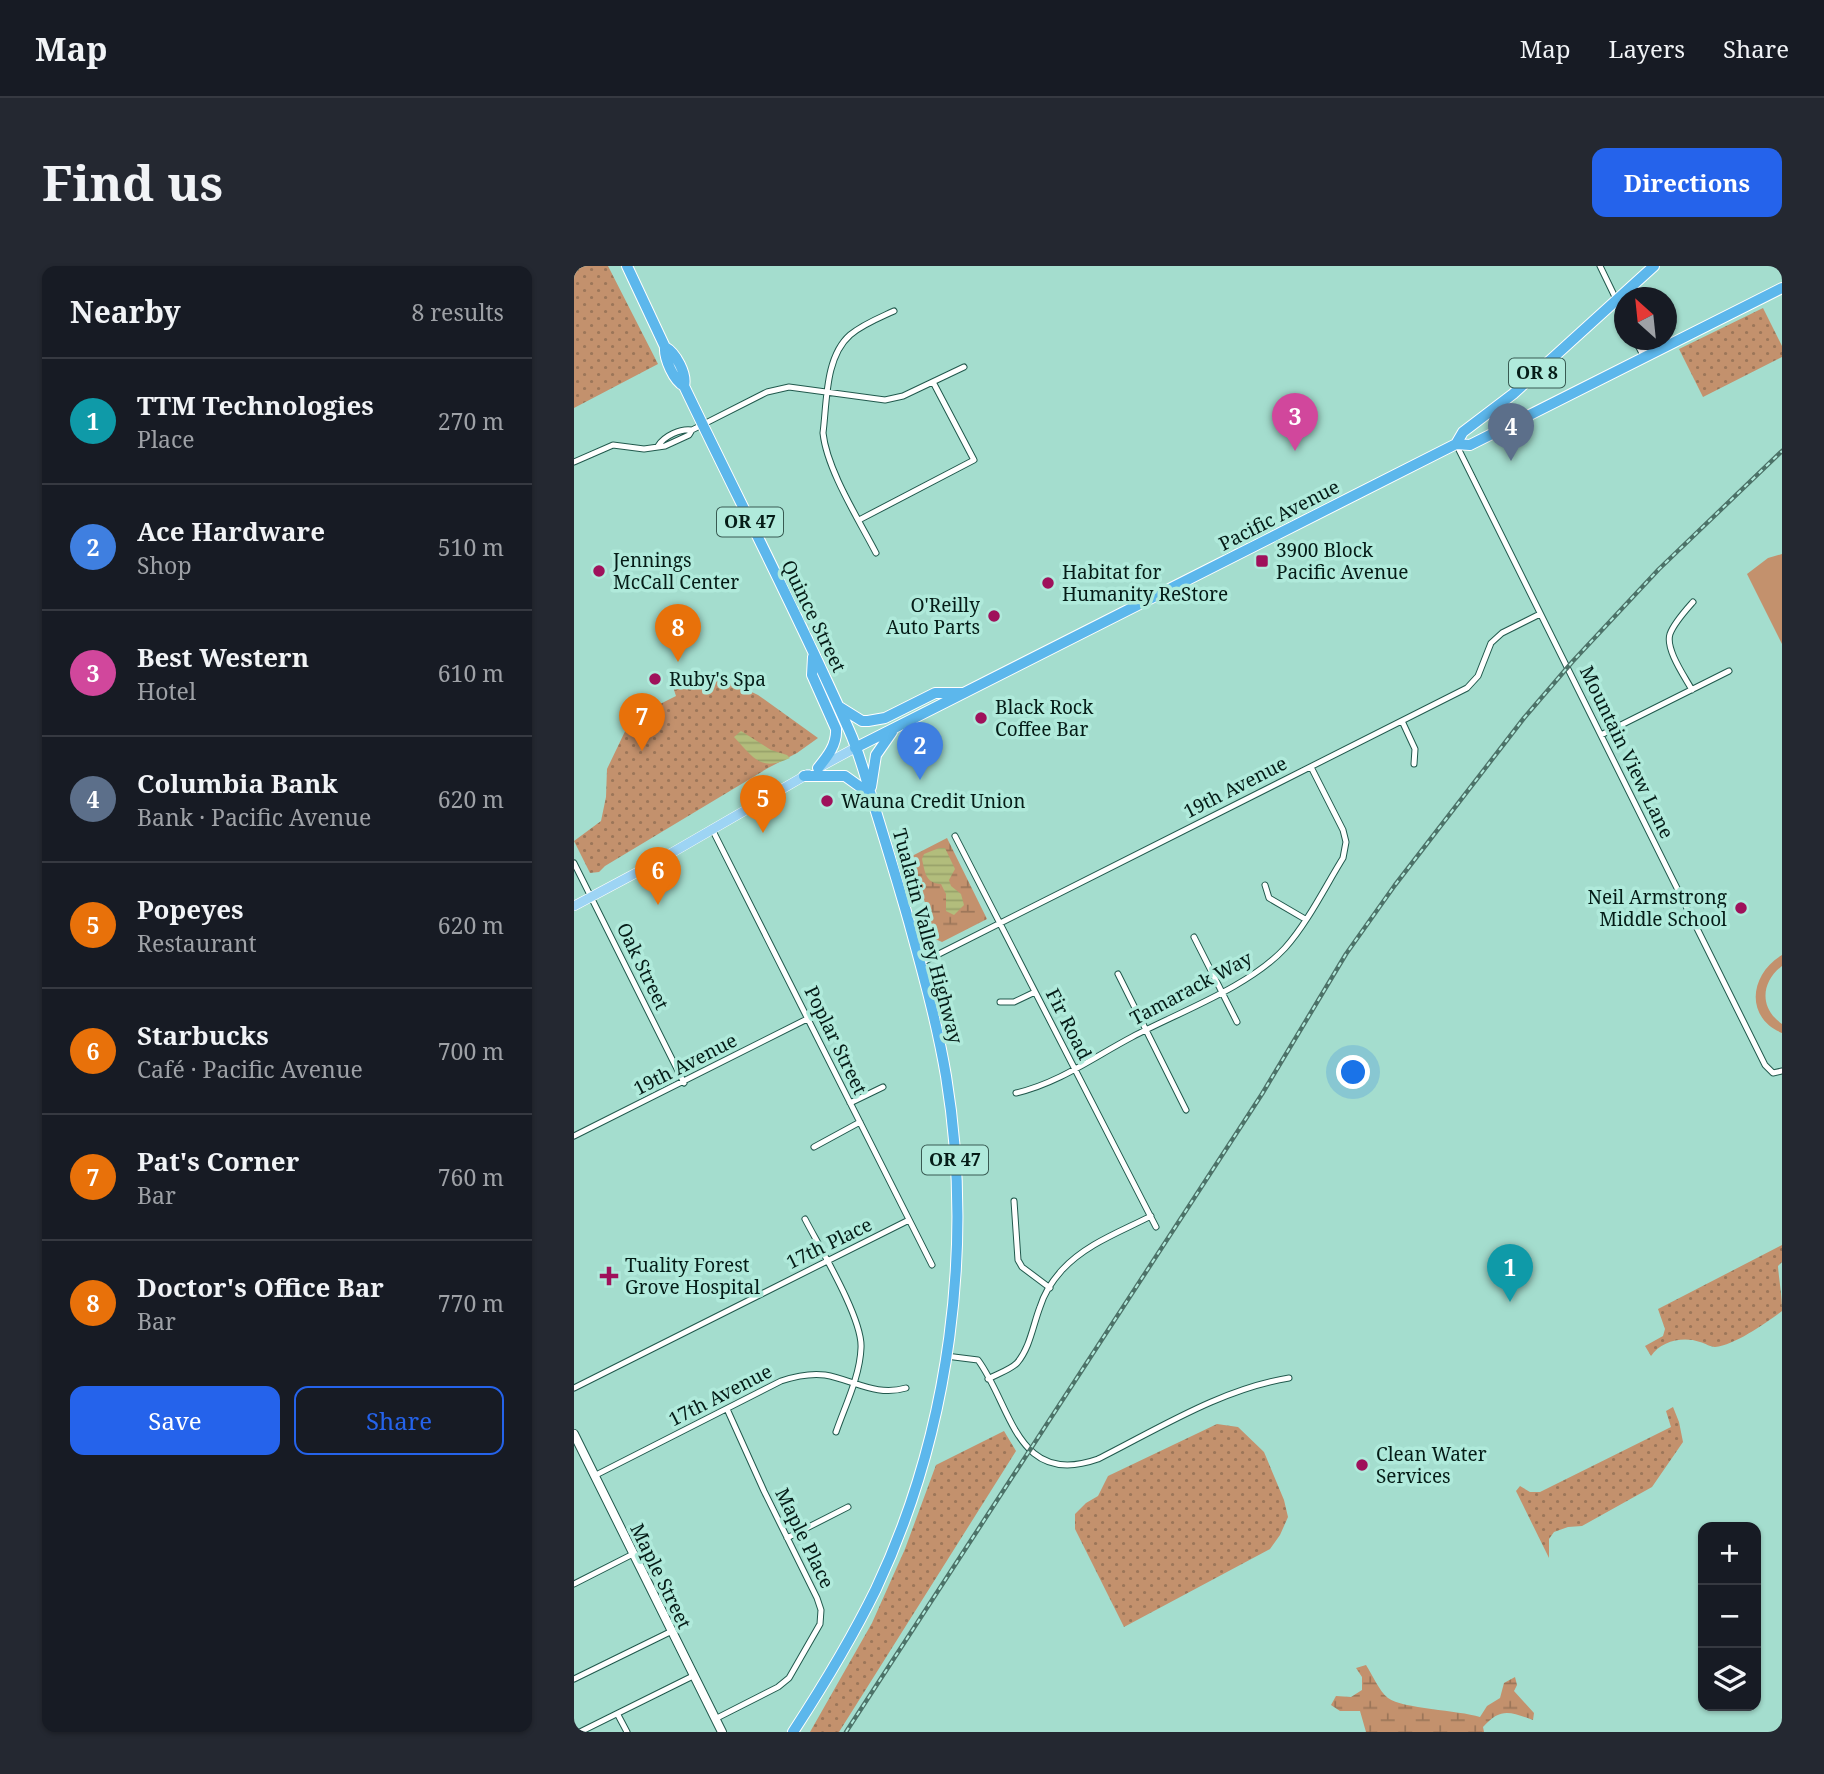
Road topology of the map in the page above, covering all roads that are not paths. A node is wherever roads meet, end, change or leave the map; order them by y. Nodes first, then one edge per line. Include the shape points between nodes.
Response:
1 (626, 266) edge
2 (1600, 266) edge
3 (1654, 266) edge
4 (1630, 287) edge
5 (1782, 288) edge
6 (1614, 295) edge
7 (1614, 301) edge
8 (894, 311) dead end
9 (1642, 350) edge
10 (1645, 356) junction
11 (964, 366) dead end
12 (933, 382) junction
13 (828, 391) junction
14 (703, 425) junction
15 (1456, 444) junction
16 (574, 462) edge
17 (859, 520) junction
18 (876, 553) dead end
19 (1693, 602) dead end
20 (1540, 614) junction
21 (813, 655) junction
22 (1729, 671) dead end
23 (1692, 690) junction
24 (964, 693) junction
25 (838, 706) junction
26 (1402, 721) junction
27 (894, 729) junction
28 (1601, 736) junction
29 (855, 748) junction
30 (1414, 764) dead end
31 (1311, 767) junction
32 (818, 768) junction
33 (804, 776) junction
34 (870, 794) junction
35 (712, 829) junction
36 (955, 836) dead end
37 (574, 863) edge
38 (1265, 885) dead end
39 (591, 897) junction
40 (574, 906) edge
41 (1305, 919) junction
42 (1000, 924) junction
43 (1194, 937) dead end
44 (921, 964) junction
45 (1118, 974) dead end
46 (1035, 992) junction
47 (1222, 992) junction
48 (1000, 1002) dead end
49 (809, 1018) junction
50 (1237, 1022) dead end
51 (1146, 1030) junction
52 (1074, 1070) junction
53 (1782, 1071) edge
54 (684, 1083) junction
55 (883, 1087) dead end
56 (1016, 1093) dead end
57 (850, 1103) junction
58 (1186, 1110) dead end
59 (860, 1122) junction
60 (574, 1136) edge
61 (814, 1147) dead end
62 (1014, 1201) dead end
63 (1151, 1216) junction
64 (806, 1219) dead end
65 (909, 1220) junction
66 (1156, 1227) dead end
67 (827, 1261) junction
68 (932, 1265) dead end
69 (1049, 1288) junction
70 (946, 1356) junction
71 (1289, 1378) dead end
72 (988, 1379) junction
73 (852, 1384) junction
74 (574, 1388) edge
75 (906, 1388) dead end
76 (727, 1409) junction
77 (836, 1432) dead end
78 (574, 1434) edge
79 (594, 1476) junction
80 (848, 1507) dead end
81 (787, 1538) junction
82 (633, 1554) junction
83 (574, 1584) edge
84 (670, 1632) junction
85 (693, 1676) junction
86 (574, 1679) edge
87 (618, 1715) junction
88 (715, 1718) junction
89 (580, 1732) edge
90 (627, 1732) edge
91 (722, 1732) edge
92 (793, 1732) edge

1 - 14 highway, Quince Street / OR 47 via 672,351
2 - 6 street
3 - 4 highway, OR 8
5 - 10 highway, Pacific Avenue / OR 8
7 - 15 highway, OR 8 via 1513,394 1463,432
8 - 13 street via 863,326 839,348
9 - 10 street
10 - 15 highway, Pacific Avenue / OR 8 via 1470,445
11 - 12 street
12 - 13 street via 885,400
12 - 17 street via 974,460
13 - 14 street via 789,387 767,392
13 - 17 street via 824,445
14 - 16 street via 665,446 613,445
14 - 21 highway, Quince Street / OR 47
15 - 20 street, Mountain View Lane
15 - 24 highway, Pacific Avenue / OR 8
17 - 18 street
19 - 23 street via 1670,635 1678,667
20 - 26 street, 19th Avenue via 1491,643 1478,676 1467,688
20 - 28 street, Mountain View Lane
21 - 25 highway, Quince Street / OR 47
21 - 32 highway via 812,675 836,729 831,751
22 - 23 street
23 - 28 street
24 - 25 highway via 935,692 885,718 868,721
24 - 27 highway, Pacific Avenue / OR 8
25 - 29 highway, Quince Street / OR 47
26 - 30 street via 1415,749
26 - 31 street, 19th Avenue
27 - 29 highway, Pacific Avenue / OR 8
27 - 34 highway via 876,755
28 - 53 street, Mountain View Lane via 1765,1065 1773,1073
29 - 32 main road, Pacific Avenue / OR 8
29 - 34 highway, Tualatin Valley Highway / OR 47
31 - 41 street, Tamarack Way via 1346,842 1343,858
31 - 42 street, 19th Avenue
32 - 33 main road, Pacific Avenue / OR 8
33 - 34 highway via 845,776
33 - 35 main road, Pacific Avenue / OR 8
34 - 44 highway, Tualatin Valley Highway / OR 47
35 - 39 main road, Pacific Avenue / OR 8
35 - 49 street, Poplar Street
36 - 42 street, Fir Road
37 - 39 street, Oak Street
38 - 41 street via 1269,898
39 - 40 main road, Pacific Avenue / OR 8
39 - 54 street, Oak Street
41 - 47 street, Tamarack Way via 1267,965
42 - 44 street, 19th Avenue
42 - 46 street, Fir Road
43 - 47 street
44 - 70 highway, Tualatin Valley Highway / OR 47 via 947,1078 955,1159 955,1263
45 - 51 street
46 - 48 street via 1014,1002
46 - 52 street, Fir Road
47 - 50 street
47 - 51 street, Tamarack Way
49 - 54 street, 19th Avenue
49 - 57 street, Poplar Street
51 - 52 street, Tamarack Way
51 - 58 street
52 - 56 street, Tamarack Way
52 - 63 street, Fir Road
54 - 60 street, 19th Avenue
55 - 57 street
57 - 59 street, Poplar Street
59 - 61 street
59 - 65 street, Poplar Street
62 - 69 street via 1018,1260
63 - 66 street, Fir Road
63 - 69 street via 1094,1244
64 - 67 street
65 - 67 street, 17th Place
65 - 68 street, Poplar Street
67 - 73 street via 860,1334
67 - 74 street, 17th Place
69 - 72 street via 1021,1357
70 - 72 street via 978,1360
70 - 92 highway, Tualatin Valley Highway / OR 47 via 925,1453 877,1586
71 - 72 street via 1242,1390 1098,1459 1066,1465 1045,1460 1024,1444
73 - 75 street, 17th Avenue via 881,1392
73 - 76 street, 17th Avenue via 826,1375 797,1376
73 - 77 street
76 - 79 street, 17th Avenue
76 - 81 street, Maple Place
78 - 79 street, Maple Street
79 - 82 street, Maple Street
80 - 81 street
81 - 88 street, Maple Place via 817,1598 820,1624 784,1683
82 - 83 street
82 - 84 street, Maple Street
84 - 85 street, Maple Street
84 - 86 street
85 - 87 street
85 - 88 street, Maple Street
87 - 89 street
87 - 90 street
88 - 91 street, Maple Street

